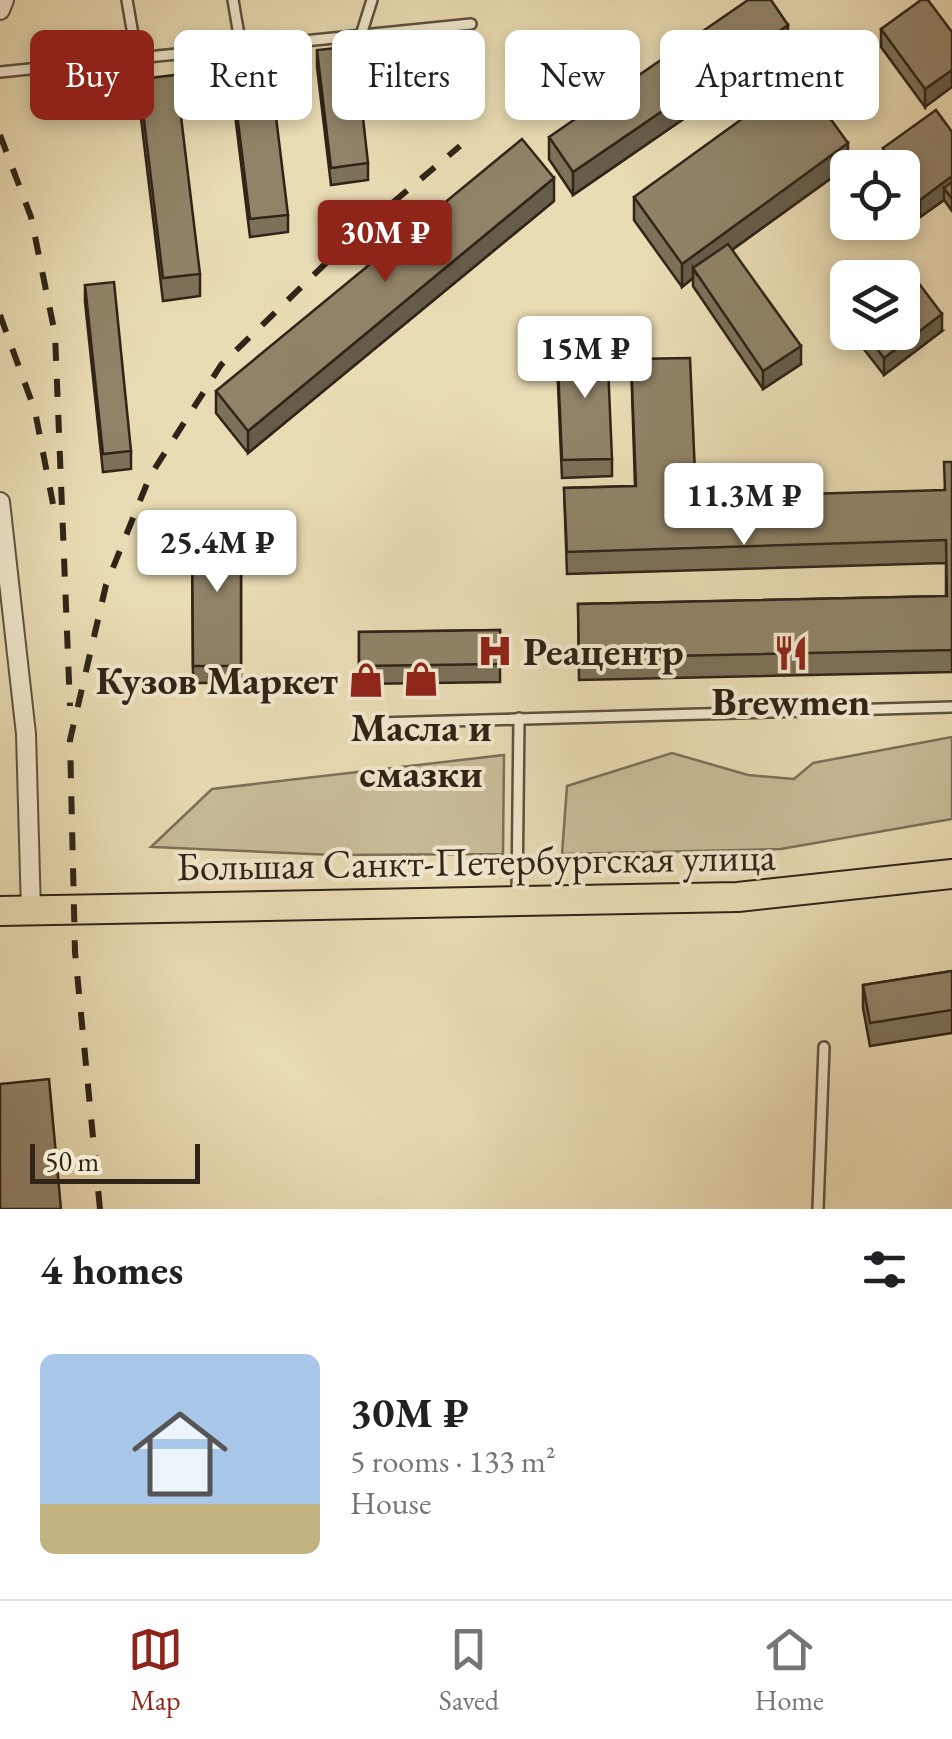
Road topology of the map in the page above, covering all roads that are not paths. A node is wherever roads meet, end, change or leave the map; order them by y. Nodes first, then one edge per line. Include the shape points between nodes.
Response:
1 (4, 0) edge
2 (127, 0) edge
3 (233, 0) edge
4 (372, 0) edge
5 (0, 10) edge
6 (472, 24) dead end
7 (132, 30) edge
8 (238, 30) edge
9 (363, 30) edge
10 (411, 30) edge
11 (30, 69) edge
12 (0, 72) edge
13 (0, 502) edge
14 (5, 584) edge
15 (9, 655) edge
16 (952, 707) edge
17 (519, 718) junction
18 (378, 724) dead end
19 (952, 874) edge
20 (518, 904) junction
21 (0, 911) edge
22 (32, 911) junction
23 (824, 1048) dead end
24 (818, 1209) edge

1 - 5 street
2 - 7 lane
3 - 8 lane
4 - 9 lane
6 - 10 lane
11 - 12 lane
13 - 14 street
14 - 15 street
15 - 22 street via 26,734
16 - 17 lane
17 - 18 lane
17 - 20 lane
19 - 20 main road, Большая Санкт-Петербургская улица via 738,898
20 - 22 main road, Большая Санкт-Петербургская улица
21 - 22 main road, Большая Санкт-Петербургская улица
23 - 24 lane

